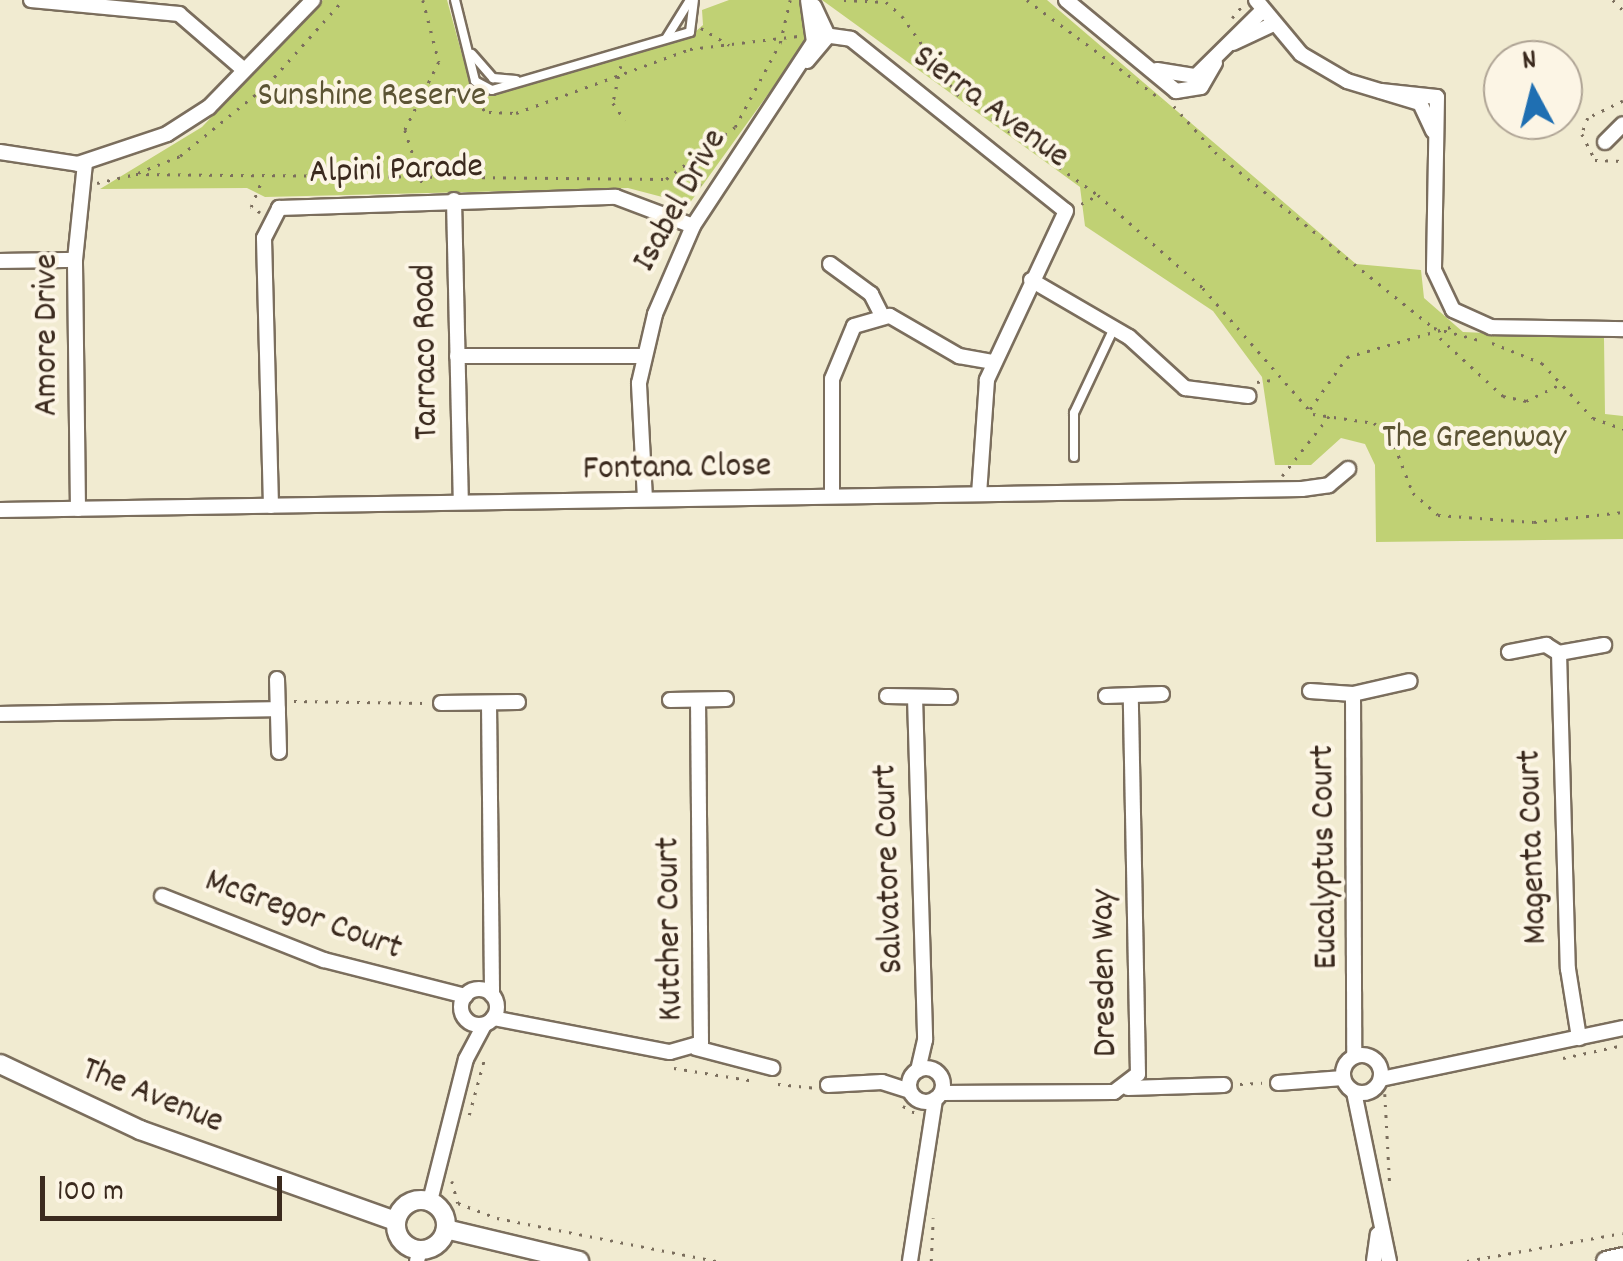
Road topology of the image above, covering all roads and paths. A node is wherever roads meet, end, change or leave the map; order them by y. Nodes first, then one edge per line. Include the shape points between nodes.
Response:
1 (31, 0) edge
2 (313, 0) edge
3 (343, 0) edge
4 (423, 0) edge
5 (455, 0) edge
6 (692, 0) edge
7 (790, 0) edge
8 (844, 0) edge
9 (1027, 0) edge
10 (1066, 0) edge
11 (1613, 0) edge
12 (804, 4) edge
13 (1259, 5) edge
14 (1623, 10) edge
15 (1271, 24) junction
16 (821, 34) junction
17 (1232, 42) junction
18 (780, 43) junction
19 (622, 50) junction
20 (244, 70) junction
21 (619, 81) junction
22 (413, 104) junction
23 (625, 120) dead end
24 (1623, 124) edge
25 (1605, 142) dead end
26 (0, 152) edge
27 (85, 163) junction
28 (686, 167) junction
29 (136, 174) junction
30 (264, 176) junction
31 (424, 181) junction
32 (84, 186) junction
33 (717, 192) junction
34 (1098, 195) junction
35 (424, 200) junction
36 (454, 200) junction
37 (251, 207) dead end
38 (1066, 211) junction
39 (693, 226) junction
40 (75, 260) junction
41 (0, 261) edge
42 (830, 264) dead end
43 (1031, 280) junction
44 (880, 314) junction
45 (1114, 328) junction
46 (1623, 328) edge
47 (1445, 334) junction
48 (1438, 336) junction
49 (457, 356) junction
50 (644, 356) junction
51 (993, 362) junction
52 (1560, 384) junction
53 (1248, 396) dead end
54 (1309, 410) junction
55 (1330, 415) junction
56 (1623, 429) edge
57 (1074, 457) dead end
58 (1348, 469) dead end
59 (1279, 489) junction
60 (979, 494) junction
61 (832, 496) junction
62 (645, 499) junction
63 (461, 502) junction
64 (271, 506) junction
65 (78, 508) junction
66 (0, 510) edge
67 (1623, 512) edge
68 (1604, 646) dead end
69 (1509, 652) dead end
70 (1559, 653) junction
71 (277, 678) dead end
72 (1410, 681) dead end
73 (1310, 691) dead end
74 (1162, 694) dead end
75 (1353, 694) junction
76 (887, 696) dead end
77 (950, 696) dead end
78 (1106, 696) dead end
79 (1131, 696) junction
80 (915, 697) junction
81 (726, 699) dead end
82 (670, 700) dead end
83 (698, 700) junction
84 (518, 702) dead end
85 (441, 703) joint
86 (489, 703) junction
87 (278, 705) junction
88 (0, 714) edge
89 (280, 752) dead end
90 (162, 896) dead end
91 (489, 953) junction
92 (494, 998) junction
93 (467, 1003) junction
94 (489, 1021) junction
95 (533, 1021) junction
96 (1623, 1028) edge
97 (1578, 1038) junction
98 (925, 1040) junction
99 (696, 1048) junction
100 (486, 1052) dead end
101 (466, 1059) junction
102 (0, 1064) edge
103 (657, 1064) dead end
104 (772, 1068) dead end
105 (1374, 1070) junction
106 (1343, 1078) junction
107 (1278, 1082) joint
108 (1224, 1084) joint
109 (827, 1087) joint
110 (910, 1087) junction
111 (1128, 1088) junction
112 (1354, 1092) junction
113 (933, 1095) junction
114 (465, 1129) dead end
115 (1367, 1132) junction
116 (456, 1164) dead end
117 (1391, 1193) dead end
118 (430, 1201) junction
119 (396, 1221) junction
120 (446, 1229) junction
121 (1623, 1232) edge
122 (1378, 1233) junction
123 (915, 1239) junction
124 (419, 1256) edge
125 (1623, 1258) edge
126 (579, 1261) edge
127 (716, 1261) edge
128 (910, 1261) edge
129 (920, 1261) edge
130 (1374, 1261) edge
131 (1388, 1261) edge
132 (1467, 1261) edge
133 (1606, 1261) edge

1 - 20 street via 179,14
2 - 20 street
3 - 29 path via 268,85 180,156
4 - 22 path via 440,56
5 - 19 lane via 469,50 493,78 519,80
6 - 19 lane via 667,38
7 - 12 path
7 - 18 path
8 - 34 path via 886,2 956,94
9 - 47 path via 1180,110 1215,152
10 - 17 street via 1152,68 1182,80 1215,63
11 - 14 path
12 - 16 street
13 - 15 street
13 - 17 street
15 - 17 street
15 - 46 street via 1316,65 1420,103 1435,137 1434,270 1453,310 1491,326
16 - 18 path
16 - 33 street, Isabel Drive
16 - 38 street, Sierra Avenue via 869,56
18 - 21 path via 690,50
18 - 28 path via 734,126
19 - 21 path
20 - 27 street via 178,128
21 - 22 path via 516,113 439,89
21 - 23 path via 612,103
22 - 31 path via 406,139
24 - 25 street
26 - 27 street
27 - 32 street, Amore Drive
28 - 31 path via 666,179
28 - 33 path
29 - 30 path
29 - 32 path
30 - 31 path
30 - 37 path
31 - 35 path
32 - 40 street, Amore Drive
33 - 39 street, Isabel Drive
34 - 38 path
34 - 54 path via 1203,288
35 - 36 street, Alpini Parade
35 - 64 street, Alpini Parade via 302,203 270,214
36 - 39 street, Alpini Parade via 616,196
36 - 49 street, Tarraco Road
38 - 43 street, Sierra Avenue
39 - 50 street, Isabel Drive
40 - 41 street
40 - 65 street, Amore Drive
42 - 44 street via 872,294
43 - 45 street
43 - 51 street, Sierra Avenue
44 - 51 street via 958,356
44 - 61 street via 854,326 832,379
45 - 53 street via 1185,388
45 - 57 lane via 1074,412
47 - 48 path
47 - 52 path via 1516,349
48 - 52 path via 1503,396 1526,401
48 - 54 path via 1347,356
49 - 50 street
49 - 63 street, Tarraco Road
50 - 62 street, Isabel Drive
51 - 60 street, Sierra Avenue via 978,427
52 - 56 path via 1592,418
54 - 55 path
55 - 59 path via 1285,466
55 - 67 path via 1391,436 1413,493 1438,515 1534,522
58 - 59 street, Fontana Close via 1330,485
59 - 60 street, Fontana Close
60 - 61 street, Fontana Close
61 - 62 street, Fontana Close
62 - 63 street, Fontana Close
63 - 64 street, Fontana Close
64 - 65 street, Fontana Close
65 - 66 street, Fontana Close
68 - 70 street
69 - 70 street via 1532,645
70 - 97 street, Magenta Court via 1567,952
71 - 87 street
72 - 75 street, Eucalyptus Court
73 - 75 street, Eucalyptus Court
74 - 79 street
75 - 105 street, Eucalyptus Court via 1360,1018
76 - 80 street
77 - 80 street
78 - 79 street
79 - 111 street, Dresden Way via 1139,1053
80 - 98 street, Salvatore Court
81 - 83 street
82 - 83 street
83 - 99 street, Kutcher Court
84 - 86 street
85 - 86 street
85 - 87 path
86 - 91 street
87 - 88 street
87 - 89 street
90 - 93 street, McGregor Court
91 - 92 street
91 - 93 street
92 - 93 street, Kutcher Court
92 - 94 street
92 - 95 street, Kutcher Court
93 - 94 street, Kutcher Court
93 - 101 street
94 - 95 street, Kutcher Court
94 - 101 street
95 - 99 street, Kutcher Court via 670,1052
96 - 97 street
97 - 105 street
98 - 110 street, Salvatore Court
98 - 113 street, Salvatore Court
99 - 104 street
100 - 114 path
101 - 118 street
102 - 119 street, The Avenue via 140,1130
103 - 109 path
105 - 106 street
105 - 112 street
105 - 115 street, Eucalyptus Court
105 - 117 path
106 - 107 street
106 - 112 street
107 - 108 path
108 - 111 street
109 - 110 street
110 - 113 street
110 - 113 street
110 - 113 path
111 - 113 street, Dresden Way via 972,1087
112 - 115 street
113 - 123 street, Salvatore Court
115 - 122 street
116 - 127 path via 458,1202 498,1218
118 - 119 street via 411,1201
118 - 120 street
119 - 124 street via 404,1244
120 - 124 street
120 - 126 street
121 - 132 path
122 - 130 street
122 - 131 street
123 - 128 street, Salvatore Court
123 - 129 street, Salvatore Court
125 - 133 street

